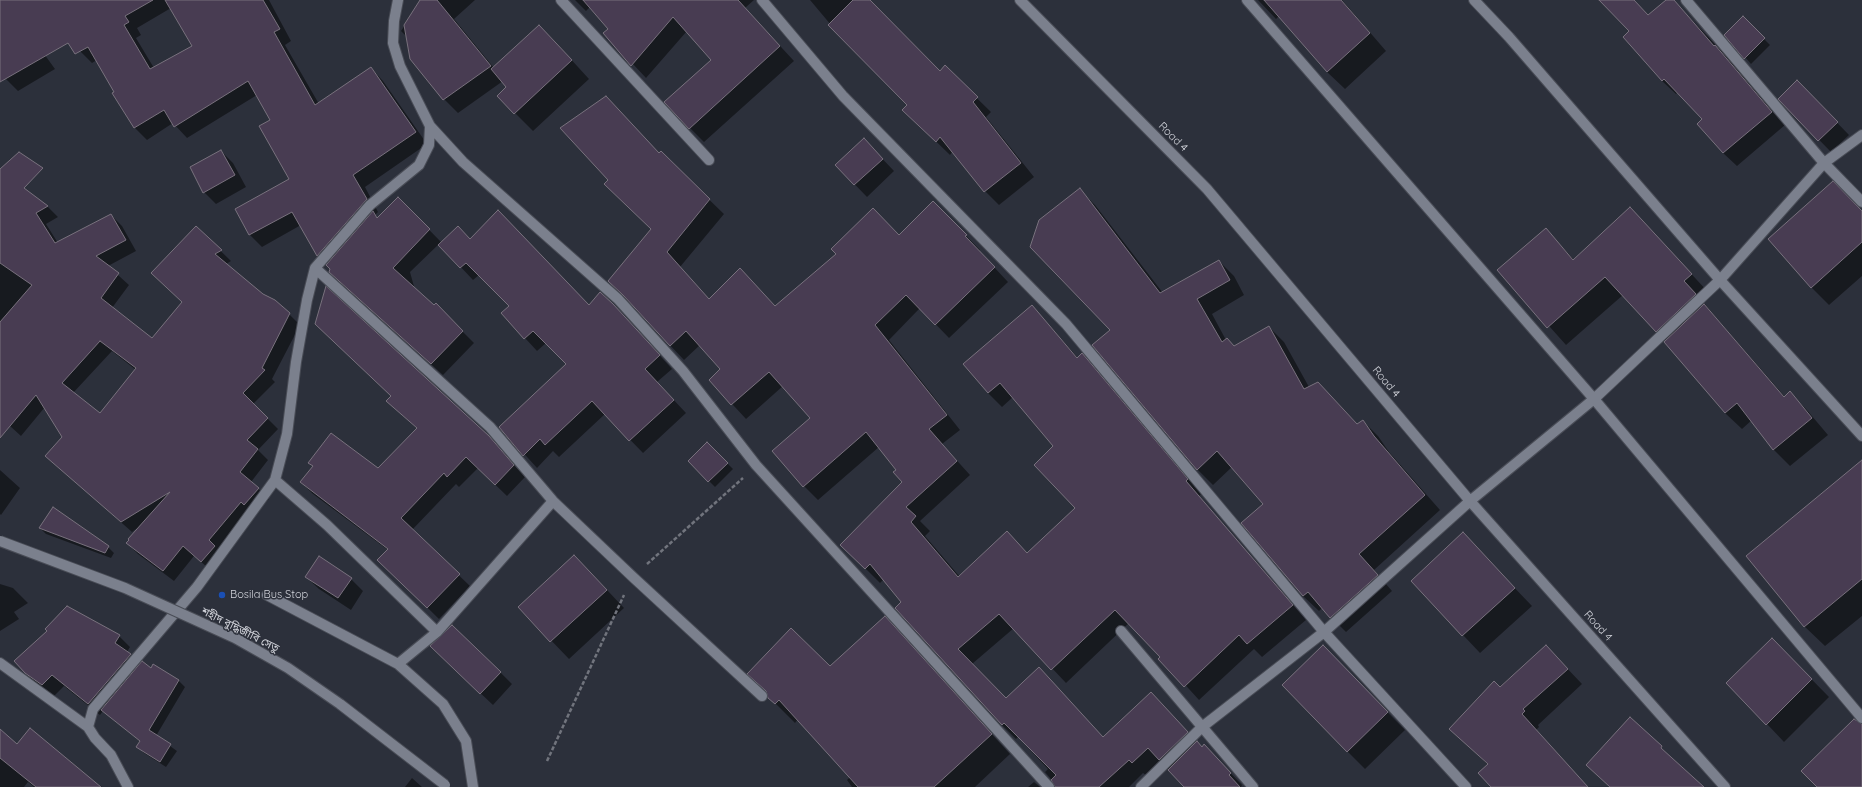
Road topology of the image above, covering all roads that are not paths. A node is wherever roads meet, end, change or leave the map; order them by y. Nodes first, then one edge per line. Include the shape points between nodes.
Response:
1 (398, 0) edge
2 (561, 0) edge
3 (762, 0) edge
4 (1020, 0) edge
5 (1247, 0) edge
6 (1474, 0) edge
7 (1686, 0) edge
8 (430, 126) junction
9 (1862, 135) edge
10 (709, 160) dead end
11 (1824, 163) junction
12 (1862, 202) edge
13 (315, 268) junction
14 (1720, 280) junction
15 (1594, 399) junction
16 (1862, 436) edge
17 (275, 480) junction
18 (554, 501) junction
19 (1470, 501) junction
20 (0, 540) edge
21 (267, 595) dead end
22 (1121, 631) dead end
23 (437, 632) junction
24 (1324, 632) junction
25 (0, 663) edge
26 (398, 664) junction
27 (762, 696) dead end
28 (1862, 718) edge
29 (88, 726) junction
30 (1202, 727) junction
31 (445, 785) dead end
32 (128, 787) edge
33 (473, 787) edge
34 (1049, 787) edge
35 (1142, 787) edge
36 (1254, 787) edge
37 (1466, 787) edge
38 (1725, 787) edge

1 - 8 street via 393,43 400,66
2 - 10 street
3 - 24 street via 843,96 1066,324
4 - 19 street, Road 4 via 1207,189
5 - 15 street
6 - 14 street
7 - 11 street
8 - 13 street via 428,145 418,165 370,205
8 - 34 street via 463,162 618,299 683,371 756,465
9 - 11 street
11 - 12 street
11 - 14 street
13 - 17 street via 296,362 287,434
13 - 18 street via 490,427
14 - 15 street
14 - 16 street
15 - 19 street
15 - 28 street
17 - 23 street via 327,525
17 - 29 street via 197,587 93,709
18 - 23 street
18 - 27 street via 632,577
19 - 24 street
19 - 38 street, Road 4
20 - 31 street, শহীদ বুদ্ধিজীবি সেতু, bridge via 125,588 235,638 288,668 334,700
21 - 26 street
22 - 30 street
23 - 26 street
24 - 30 street
24 - 37 street
25 - 29 street
26 - 33 street via 443,704 466,741
29 - 32 street via 111,755
30 - 35 street
30 - 36 street

